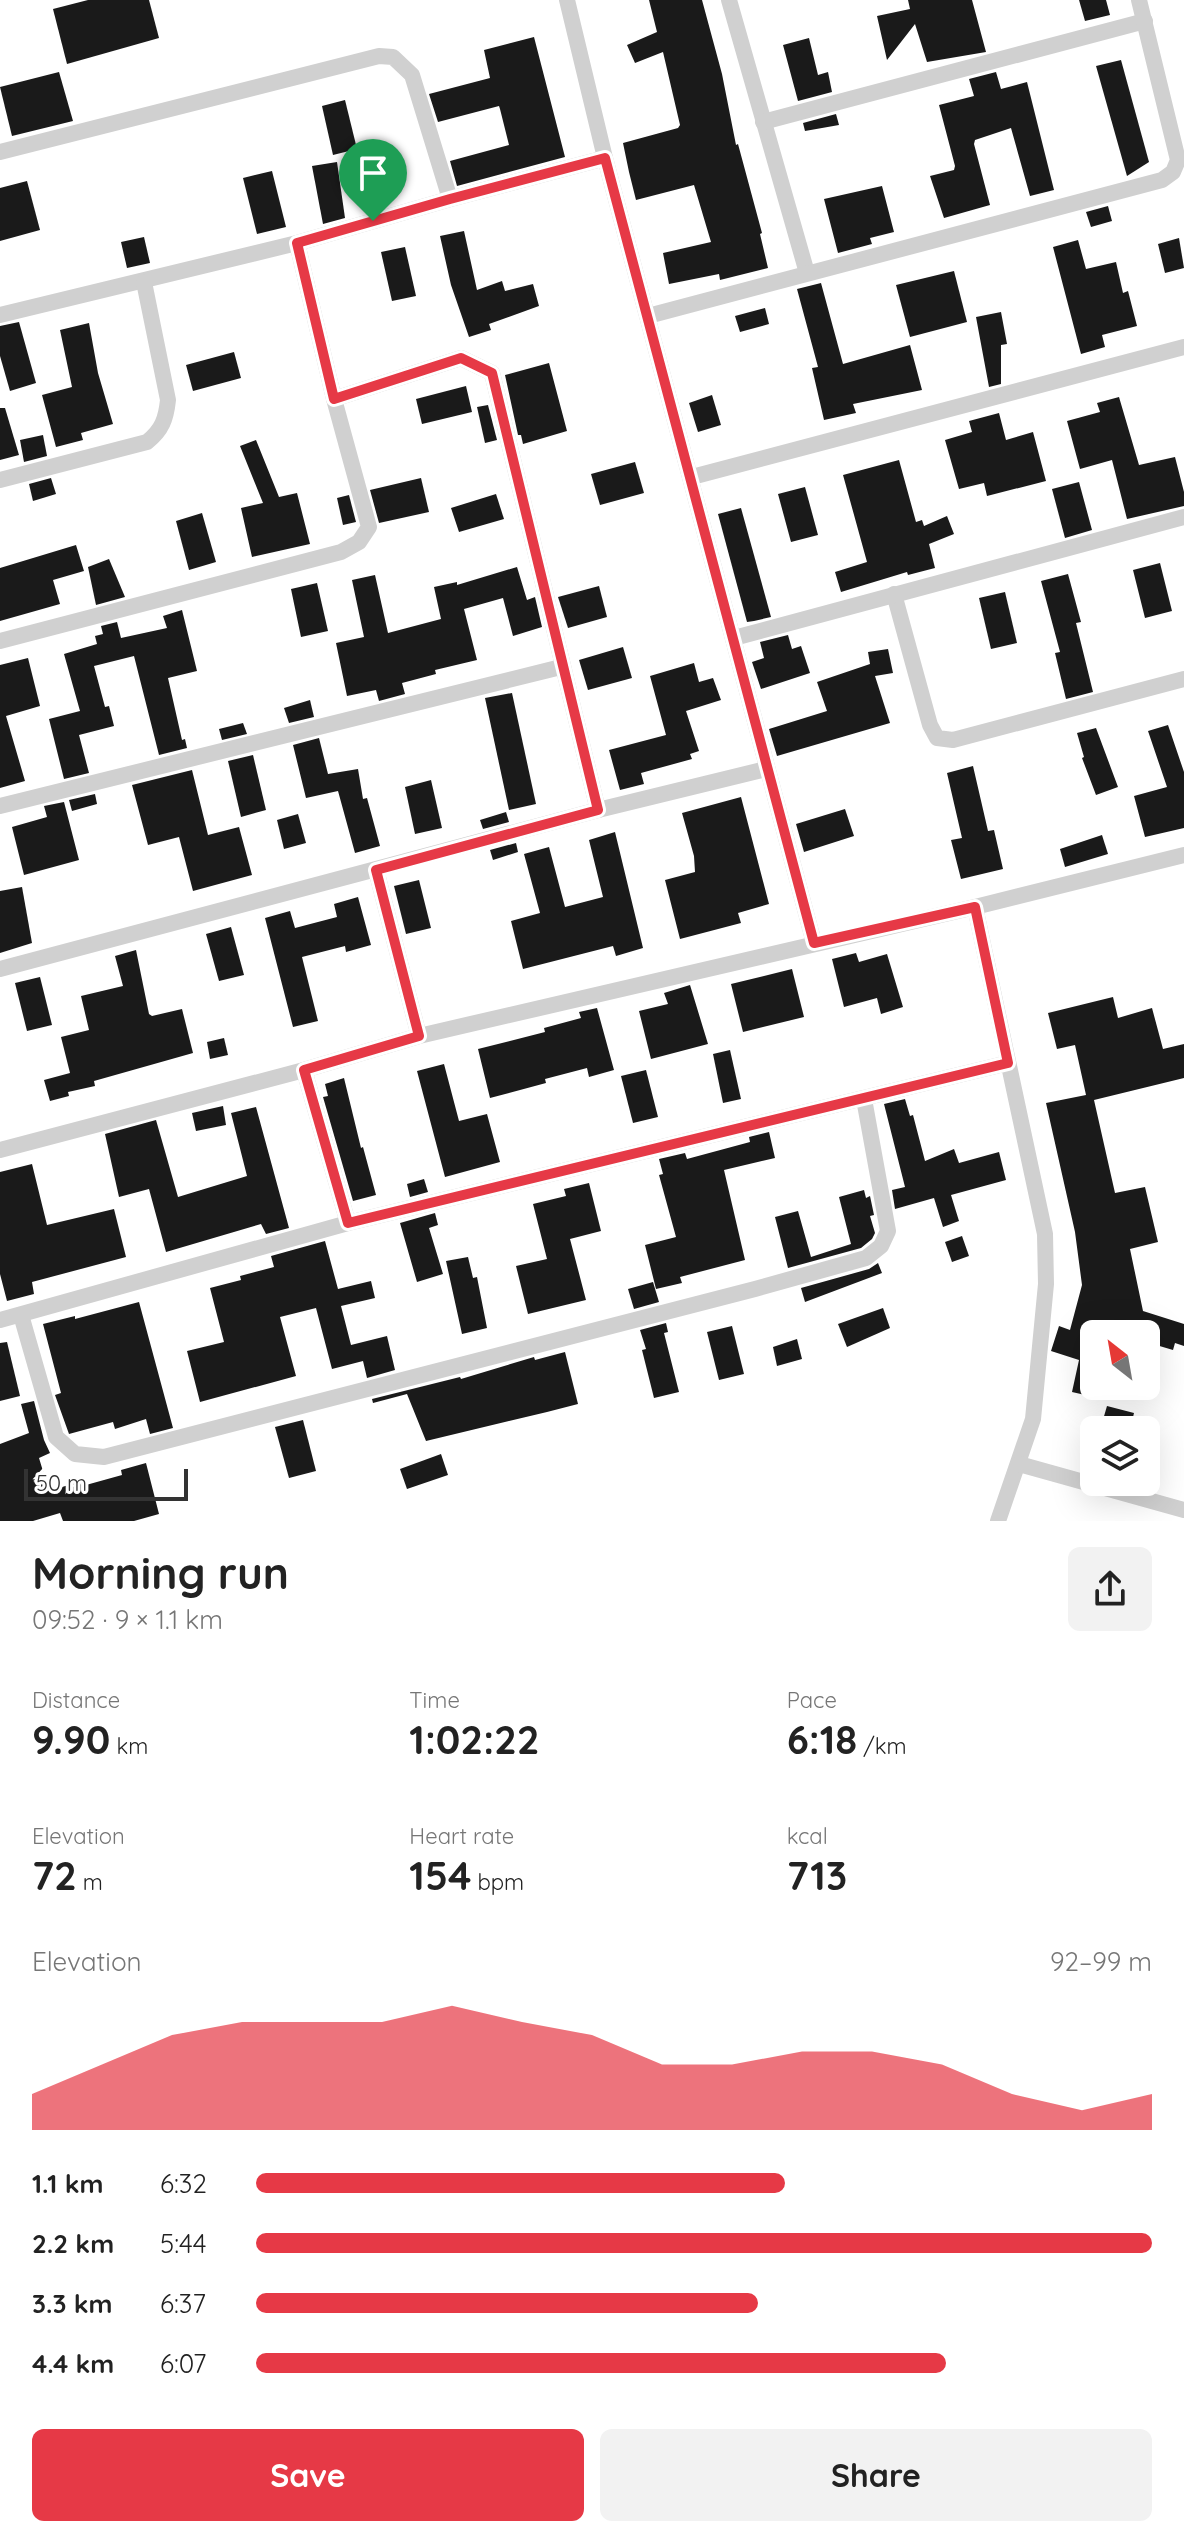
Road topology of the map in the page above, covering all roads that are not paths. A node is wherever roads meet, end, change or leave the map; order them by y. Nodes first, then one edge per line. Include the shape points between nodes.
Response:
1 (567, 0) edge
2 (729, 0) edge
3 (1139, 0) edge
4 (1145, 21) junction
5 (763, 122) junction
6 (0, 152) edge
7 (605, 158) junction
8 (450, 199) junction
9 (297, 243) junction
10 (807, 273) junction
11 (144, 282) junction
12 (0, 315) edge
13 (648, 316) junction
14 (1184, 347) edge
15 (334, 399) junction
16 (692, 477) junction
17 (0, 480) edge
18 (1184, 517) edge
19 (894, 594) junction
20 (734, 638) junction
21 (0, 641) edge
22 (561, 667) junction
23 (1184, 679) edge
24 (766, 769) junction
25 (0, 806) edge
26 (598, 810) junction
27 (1184, 855) edge
28 (376, 870) junction
29 (975, 907) junction
30 (814, 943) junction
31 (0, 969) edge
32 (419, 1036) junction
33 (1008, 1063) junction
34 (304, 1070) junction
35 (864, 1099) junction
36 (0, 1150) edge
37 (348, 1223) junction
38 (21, 1315) junction
39 (0, 1320) edge
40 (1019, 1464) junction
41 (1184, 1510) edge
42 (998, 1521) edge

1 - 7 street
2 - 5 street
3 - 4 street
4 - 5 street
4 - 10 street via 1178,160 1173,172 1162,180
5 - 10 street
6 - 8 street via 379,56 393,57 412,75
7 - 8 street
7 - 13 street
8 - 9 street
9 - 11 street
9 - 15 street
10 - 13 street
11 - 12 street
11 - 17 street via 168,400 157,434 147,442
13 - 16 street
14 - 16 street
15 - 21 street via 369,527 359,542 341,552
15 - 22 street via 461,358 492,373
16 - 20 street
18 - 19 street
19 - 20 street
19 - 23 street via 937,738 953,740
20 - 24 street
22 - 25 street
22 - 26 street
24 - 26 street
24 - 30 street
26 - 28 street
27 - 29 street
28 - 31 street
28 - 32 street
29 - 30 street
29 - 33 street
30 - 32 street
32 - 34 street
33 - 35 street
33 - 40 street via 1045,1234 1046,1284 1033,1419
34 - 36 street
34 - 37 street
35 - 37 street
35 - 38 street via 888,1231 881,1246 866,1258 104,1457 75,1454 56,1437
37 - 38 street
38 - 39 street
40 - 41 street
40 - 42 street

